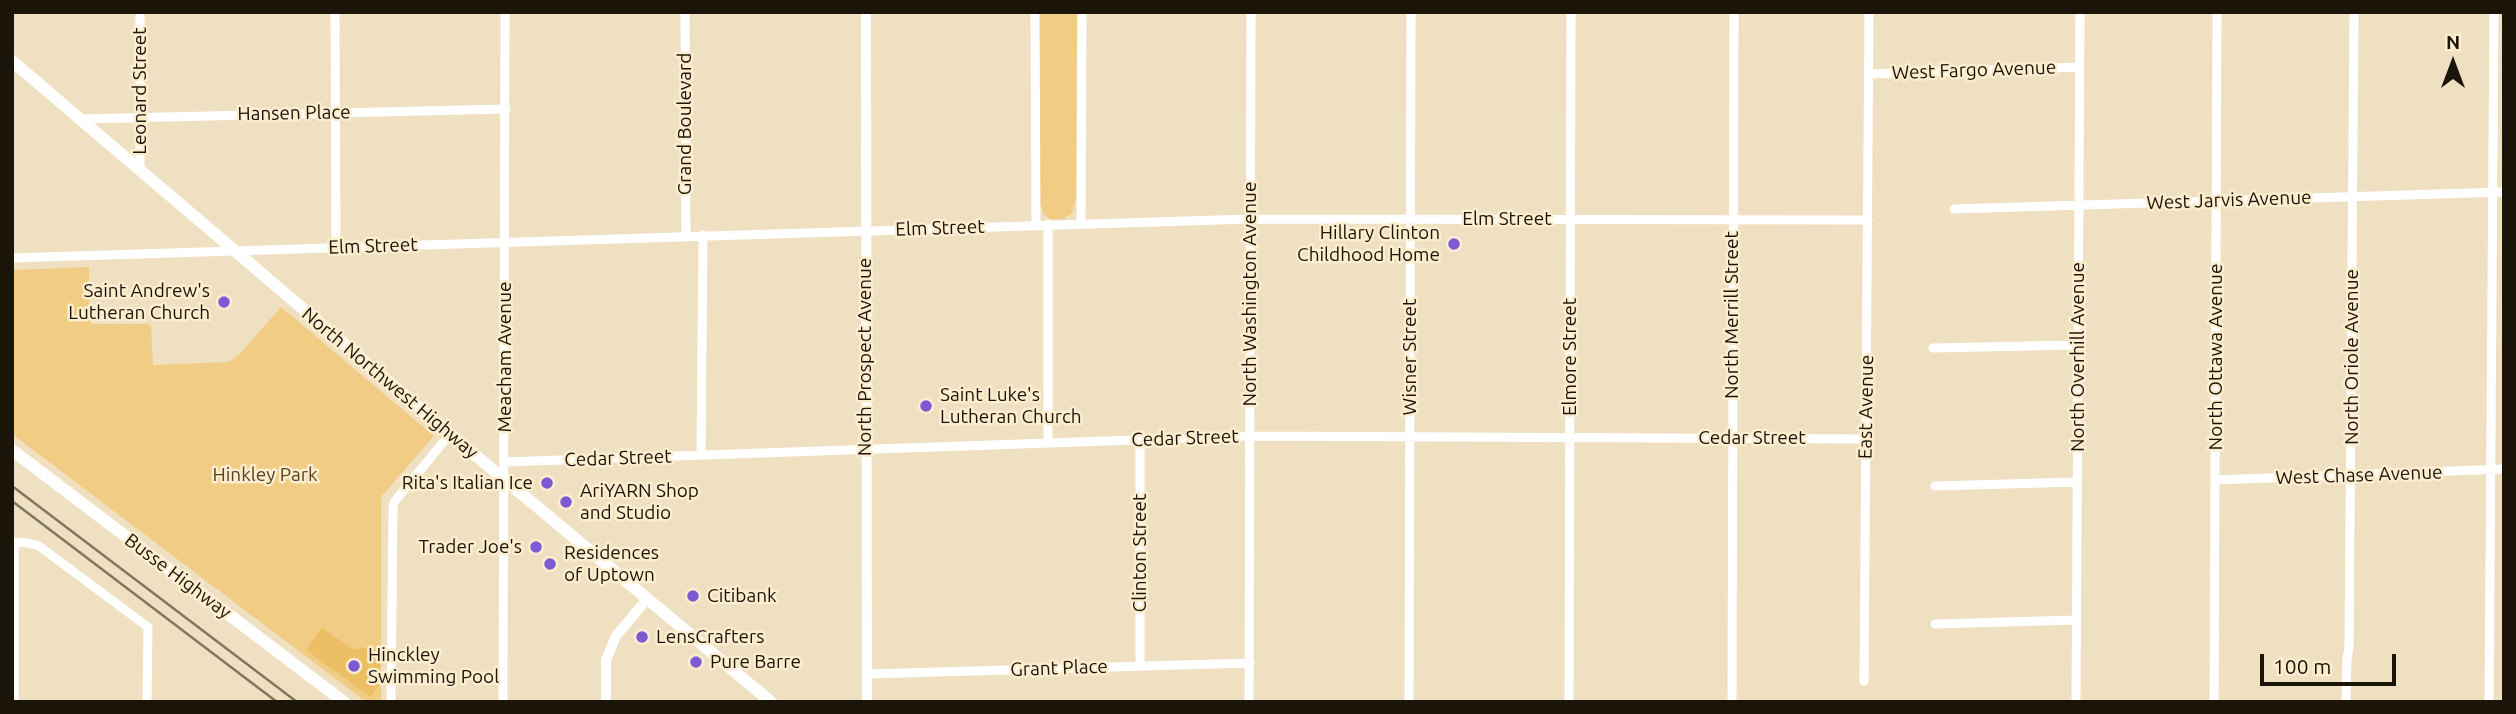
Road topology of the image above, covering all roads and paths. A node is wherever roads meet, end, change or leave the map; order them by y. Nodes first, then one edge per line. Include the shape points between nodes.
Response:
1 (140, 12) edge
2 (335, 12) edge
3 (505, 12) edge
4 (685, 12) edge
5 (866, 12) edge
6 (1035, 12) edge
7 (1082, 12) edge
8 (1251, 12) edge
9 (1411, 12) edge
10 (1571, 12) edge
11 (1734, 12) edge
12 (1869, 12) edge
13 (2080, 12) edge
14 (2217, 12) edge
15 (2354, 12) edge
16 (2494, 12) edge
17 (12, 61) edge
18 (2079, 67) junction
19 (1869, 74) junction
20 (506, 109) junction
21 (335, 112) junction
22 (140, 117) junction
23 (81, 119) junction
24 (140, 170) junction
25 (2493, 192) junction
26 (2504, 192) edge
27 (2353, 196) junction
28 (2217, 201) junction
29 (2079, 205) junction
30 (1954, 209) dead end
31 (1250, 219) junction
32 (1410, 219) junction
33 (1570, 219) junction
34 (1733, 220) junction
35 (1868, 220) junction
36 (1081, 223) junction
37 (1036, 225) junction
38 (1048, 225) junction
39 (865, 230) junction
40 (703, 235) junction
41 (686, 236) junction
42 (505, 242) junction
43 (336, 247) junction
44 (235, 250) junction
45 (12, 258) edge
46 (2078, 345) junction
47 (1933, 348) dead end
48 (450, 434) junction
49 (1250, 436) junction
50 (1410, 437) junction
51 (1570, 438) junction
52 (1732, 438) junction
53 (1866, 439) junction
54 (1140, 440) junction
55 (1048, 443) junction
56 (12, 450) edge
57 (865, 450) junction
58 (701, 455) junction
59 (504, 462) junction
60 (2491, 470) junction
61 (2504, 470) edge
62 (2351, 475) junction
63 (504, 479) junction
64 (2215, 480) junction
65 (2077, 482) junction
66 (1935, 486) dead end
67 (13, 542) edge
68 (648, 598) junction
69 (2077, 620) junction
70 (1935, 624) dead end
71 (1250, 663) junction
72 (1140, 666) junction
73 (868, 674) junction
74 (1864, 681) dead end
75 (14, 702) edge
76 (147, 702) edge
77 (344, 702) edge
78 (391, 702) edge
79 (503, 702) edge
80 (606, 702) edge
81 (771, 702) edge
82 (867, 702) edge
83 (1249, 702) edge
84 (1409, 702) edge
85 (1569, 702) edge
86 (1732, 702) edge
87 (2076, 702) edge
88 (2214, 702) edge
89 (2346, 702) edge
90 (2489, 702) edge

1 - 22 street, Leonard Street
2 - 21 street
3 - 20 street, Meacham Avenue
4 - 41 street, Grand Boulevard
5 - 39 street, North Prospect Avenue
6 - 37 street
7 - 36 street
8 - 31 street, North Washington Avenue
9 - 32 street, Wisner Street
10 - 33 street, Elmore Street
11 - 34 street, North Merrill Street
12 - 19 street, East Avenue
13 - 18 street, North Overhill Avenue
14 - 28 street, North Ottawa Avenue
15 - 27 street, North Oriole Avenue
16 - 25 street
17 - 23 main road, North Northwest Highway
18 - 19 street, West Fargo Avenue
18 - 29 street, North Overhill Avenue
19 - 35 street, East Avenue
20 - 21 street, Hansen Place
20 - 42 street, Meacham Avenue
21 - 22 street, Hansen Place
21 - 43 street
22 - 23 street, Hansen Place
22 - 24 street, Leonard Street
23 - 24 main road, North Northwest Highway
24 - 44 main road, North Northwest Highway
25 - 26 street, West Jarvis Avenue
25 - 27 street, West Jarvis Avenue
25 - 60 street
27 - 28 street, West Jarvis Avenue
27 - 62 street, North Oriole Avenue
28 - 29 street, West Jarvis Avenue
28 - 64 street, North Ottawa Avenue
29 - 30 street, West Jarvis Avenue
29 - 46 street, North Overhill Avenue
31 - 32 street, Elm Street
31 - 36 street, Elm Street
31 - 49 street, North Washington Avenue
32 - 33 street, Elm Street
32 - 50 street, Wisner Street
33 - 34 street, Elm Street
33 - 51 street, Elmore Street
34 - 35 street, Elm Street
34 - 52 street, North Merrill Street
35 - 53 street, East Avenue
36 - 38 street, Elm Street
37 - 38 street, Elm Street
37 - 39 street, Elm Street
38 - 55 street
39 - 40 street, Elm Street
39 - 57 street, North Prospect Avenue
40 - 41 street, Elm Street
40 - 58 street
41 - 42 street, Elm Street
42 - 43 street, Elm Street
42 - 59 street, Meacham Avenue
43 - 44 street, Elm Street
44 - 45 street, Elm Street
44 - 48 main road, North Northwest Highway
46 - 47 street
46 - 65 street, North Overhill Avenue
48 - 63 main road, North Northwest Highway
48 - 78 street via 394,502
49 - 50 street, Cedar Street
49 - 54 street, Cedar Street
49 - 71 street, North Washington Avenue
50 - 51 street, Cedar Street
50 - 84 street, Wisner Street
51 - 52 street, Cedar Street
51 - 85 street, Elmore Street
52 - 53 street, Cedar Street
52 - 86 street, North Merrill Street
53 - 74 street, East Avenue
54 - 55 street, Cedar Street
54 - 72 street, Clinton Street
55 - 57 street, Cedar Street
56 - 77 main road, Busse Highway
57 - 58 street, Cedar Street
57 - 73 street, North Prospect Avenue
58 - 59 street, Cedar Street
59 - 63 street, Meacham Avenue
60 - 61 street, West Chase Avenue
60 - 62 street, West Chase Avenue
60 - 90 street
62 - 64 street, West Chase Avenue
62 - 89 street, North Oriole Avenue
63 - 68 main road, North Northwest Highway
63 - 79 street, Meacham Avenue
64 - 88 street, North Ottawa Avenue
65 - 66 street
65 - 69 street, North Overhill Avenue
67 - 75 street
67 - 76 street via 39,546 148,627
68 - 80 street via 616,636 606,660
68 - 81 main road, North Northwest Highway
69 - 70 street
69 - 87 street, North Overhill Avenue
71 - 72 street, Grant Place
71 - 83 street, North Washington Avenue
72 - 73 street, Grant Place
73 - 82 street, North Prospect Avenue

